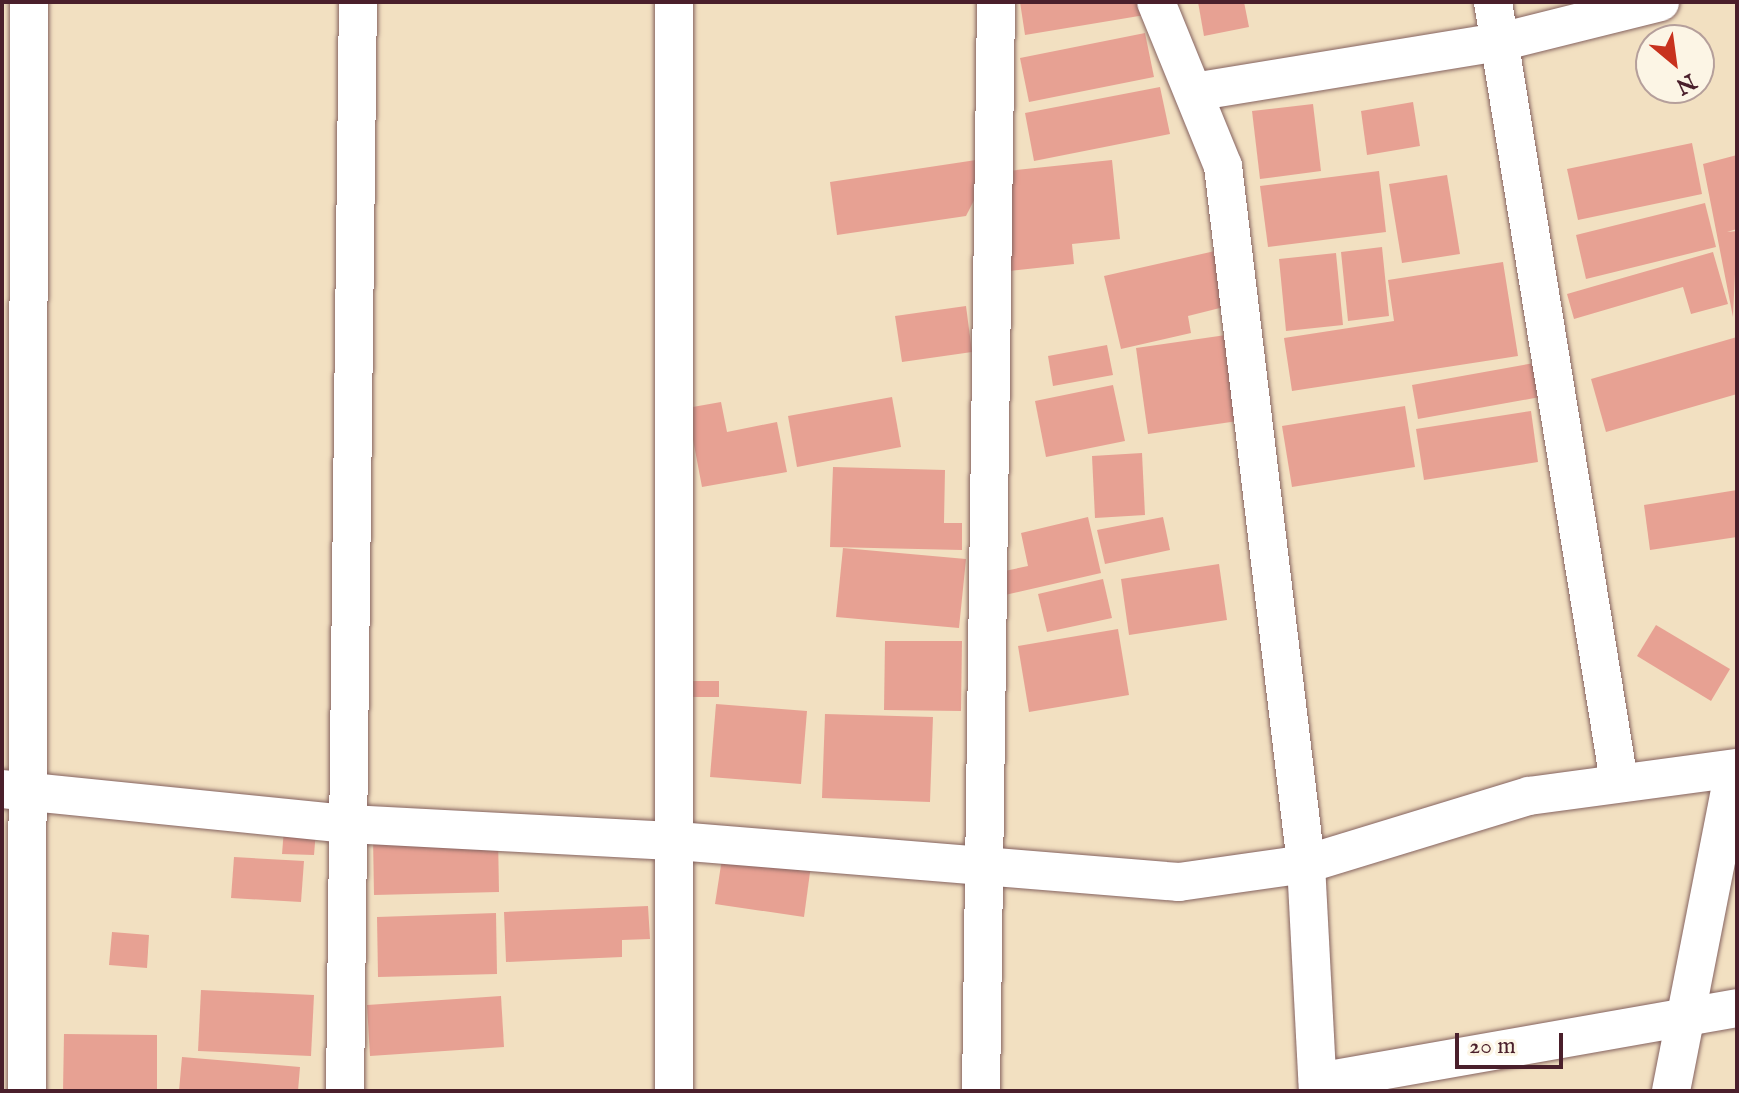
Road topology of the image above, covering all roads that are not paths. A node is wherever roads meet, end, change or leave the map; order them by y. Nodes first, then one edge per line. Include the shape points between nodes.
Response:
1 (29, 2) edge
2 (358, 2) edge
3 (674, 2) edge
4 (996, 2) edge
5 (1156, 2) edge
6 (1493, 2) edge
7 (1660, 2) edge
8 (1500, 42) junction
9 (1194, 92) junction
10 (1736, 769) edge
11 (1619, 782) junction
12 (15, 789) edge
13 (349, 824) junction
14 (677, 841) junction
15 (1306, 864) junction
16 (980, 869) junction
17 (1737, 1008) edge
18 (1685, 1022) junction
19 (1318, 1087) edge
20 (27, 1091) edge
21 (345, 1091) edge
22 (674, 1091) edge
23 (981, 1091) edge
24 (1671, 1091) edge

1 - 12 street
2 - 13 street
3 - 14 street
4 - 16 street
5 - 9 street
6 - 8 street
7 - 8 street
8 - 9 street
8 - 11 street
9 - 15 street via 1223,166
10 - 11 street
10 - 18 street
11 - 15 street via 1529,796
12 - 13 street
12 - 20 street
13 - 14 street
13 - 21 street
14 - 16 street
14 - 22 street
15 - 16 street via 1179,882
15 - 19 street
16 - 23 street
17 - 18 street
18 - 19 street
18 - 24 street

